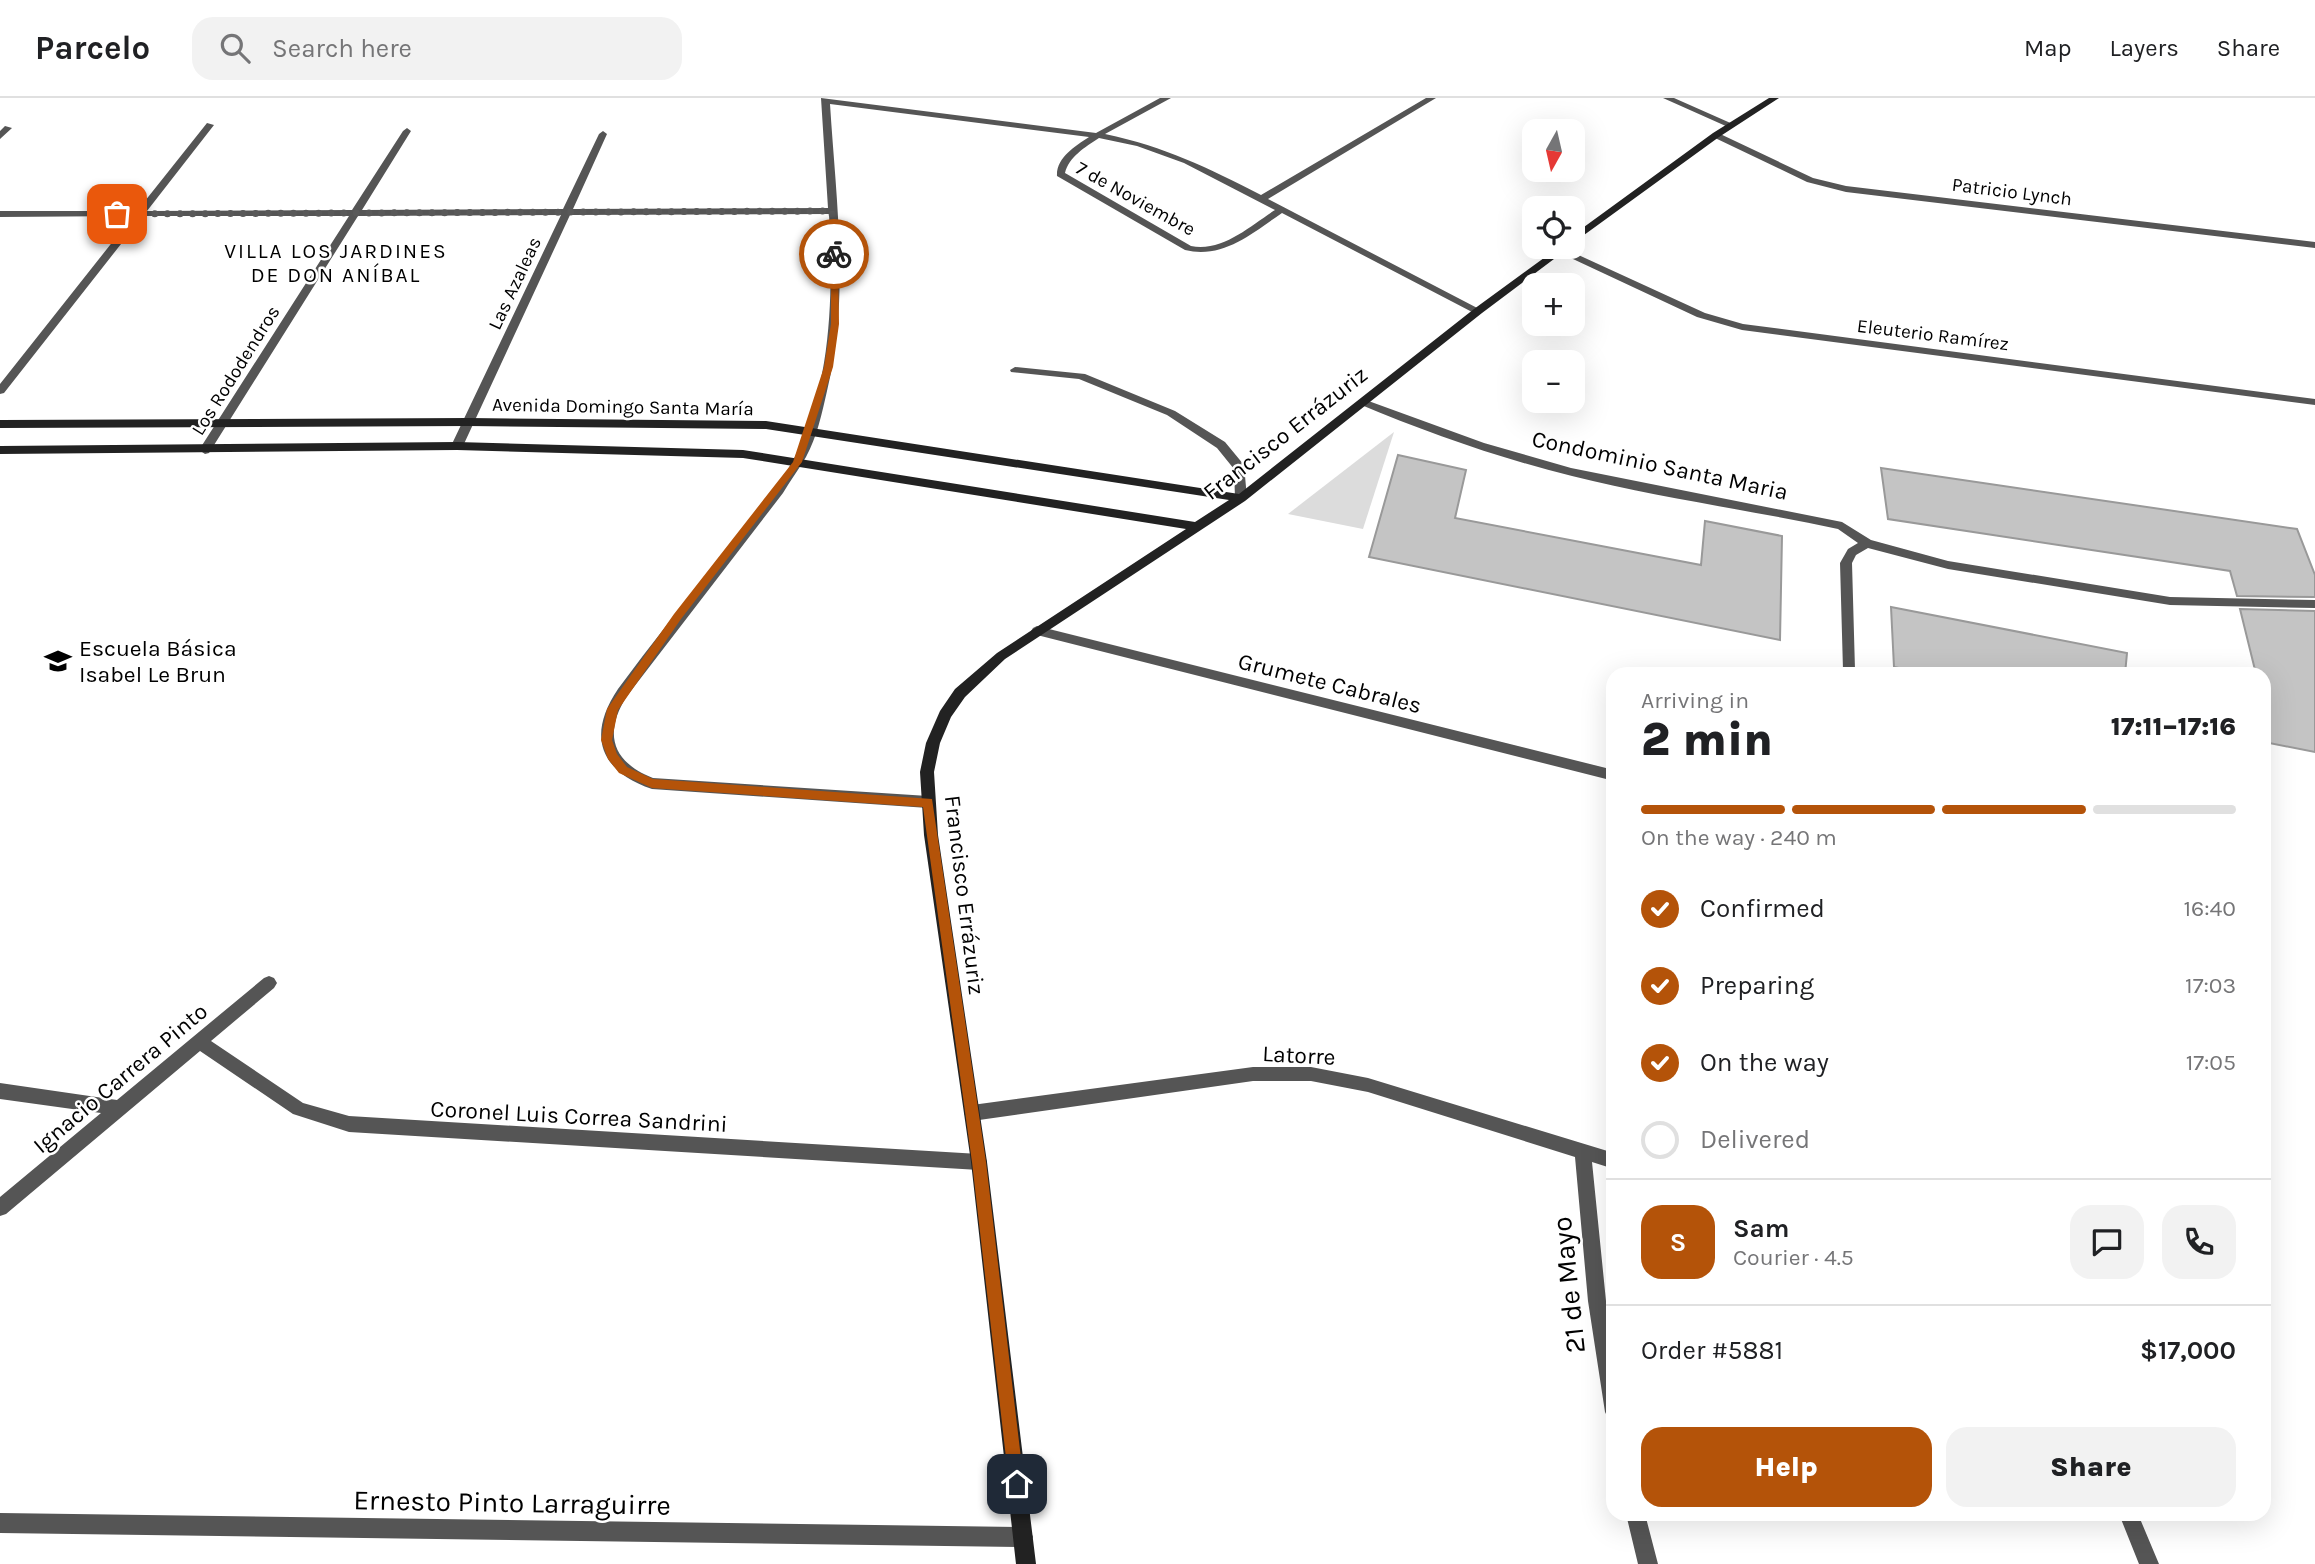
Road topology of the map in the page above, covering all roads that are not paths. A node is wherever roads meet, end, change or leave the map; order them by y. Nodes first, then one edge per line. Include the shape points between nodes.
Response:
1 (1167, 98) edge
2 (1432, 98) edge
3 (1667, 98) edge
4 (1775, 98) edge
5 (825, 100) edge
6 (210, 125) dead end
7 (1731, 125) junction
8 (8, 128) dead end
9 (407, 131) dead end
10 (603, 134) dead end
11 (1095, 135) junction
12 (1716, 135) junction
13 (0, 136) edge
14 (1261, 199) junction
15 (1282, 209) junction
16 (832, 211) junction
17 (567, 212) junction
18 (355, 213) junction
19 (0, 214) edge
20 (140, 214) junction
21 (1585, 231) edge
22 (2315, 245) edge
23 (1548, 259) edge
24 (1585, 259) edge
25 (1478, 311) junction
26 (1015, 370) dead end
27 (0, 391) edge
28 (1363, 402) junction
29 (2315, 402) edge
30 (469, 422) junction
31 (222, 423) junction
32 (0, 424) edge
33 (810, 430) junction
34 (457, 446) junction
35 (0, 450) edge
36 (205, 450) junction
37 (797, 462) junction
38 (1241, 498) junction
39 (1199, 527) junction
40 (1867, 543) junction
41 (2315, 604) edge
42 (1037, 631) junction
43 (1849, 667) edge
44 (1606, 774) edge
45 (928, 802) junction
46 (269, 983) dead end
47 (200, 1042) junction
48 (0, 1091) edge
49 (120, 1108) junction
50 (972, 1113) junction
51 (1583, 1151) junction
52 (1606, 1158) edge
53 (979, 1162) junction
54 (0, 1208) edge
55 (1606, 1360) edge
56 (1638, 1521) edge
57 (2131, 1521) edge
58 (0, 1524) edge
59 (1023, 1537) junction
60 (1026, 1564) edge
61 (1648, 1564) edge
62 (2149, 1564) edge

1 - 11 street
2 - 14 street
3 - 7 street
4 - 7 street
5 - 11 street, 7 de Noviembre
5 - 16 street
6 - 20 street
7 - 12 street
8 - 13 street
9 - 18 street, Los Rododendros
10 - 17 street, Las Azaleas
11 - 14 street, 7 de Noviembre via 1159,150
11 - 15 street, 7 de Noviembre via 1062,163 1060,174 1188,248 1217,249
12 - 21 street
12 - 22 street, Patricio Lynch via 1810,180 1846,189
14 - 15 street, 7 de Noviembre
15 - 25 street, 7 de Noviembre
16 - 17 street
16 - 33 street via 835,324 829,367
17 - 18 street
17 - 30 street, Las Azaleas
18 - 20 street
18 - 31 street, Los Rododendros
19 - 20 street
20 - 27 street
23 - 25 street, Francisco Errázuriz
24 - 29 street, Eleuterio Ramírez via 1700,315 1742,327
25 - 28 street, Francisco Errázuriz
26 - 38 street via 1081,376 1171,413 1222,445 1240,468
28 - 38 street, Francisco Errázuriz
28 - 40 street, Condominio Santa Maria via 1437,433 1491,449 1600,479 1842,526
30 - 31 street, Avenida Domingo Santa María
30 - 33 street, Avenida Domingo Santa María via 715,422
30 - 34 street, Las Azaleas
31 - 32 street, Avenida Domingo Santa María
31 - 36 street, Los Rododendros
33 - 37 street
33 - 38 street, Avenida Domingo Santa María
34 - 36 street, Avenida Domingo Santa María
34 - 37 street, Avenida Domingo Santa María via 680,451
35 - 36 street, Avenida Domingo Santa María
37 - 39 street, Avenida Domingo Santa María
37 - 45 street via 612,709 607,740 612,756 636,778 668,786
38 - 39 street, Francisco Errázuriz
39 - 42 street, Francisco Errázuriz
40 - 41 street, Condominio Santa Maria via 1948,565 2170,601
40 - 43 street via 1852,552 1846,563
42 - 44 street, Grumete Cabrales
42 - 45 street, Francisco Errázuriz via 979,673 945,715 927,772
45 - 50 street, Francisco Errázuriz
46 - 47 street, Ignacio Carrera Pinto
47 - 49 street, Ignacio Carrera Pinto
47 - 53 street, Coronel Luis Correa Sandrini via 299,1109 349,1125
48 - 49 street
49 - 54 street, Ignacio Carrera Pinto
50 - 51 street, Latorre via 1253,1074 1311,1074 1368,1086
50 - 53 street, Francisco Errázuriz
51 - 52 street, Latorre
51 - 55 street, 21 de Mayo
53 - 59 street, Francisco Errázuriz
56 - 61 street
57 - 62 street
58 - 59 street, Ernesto Pinto Larraguirre
59 - 60 street, Francisco Errázuriz

